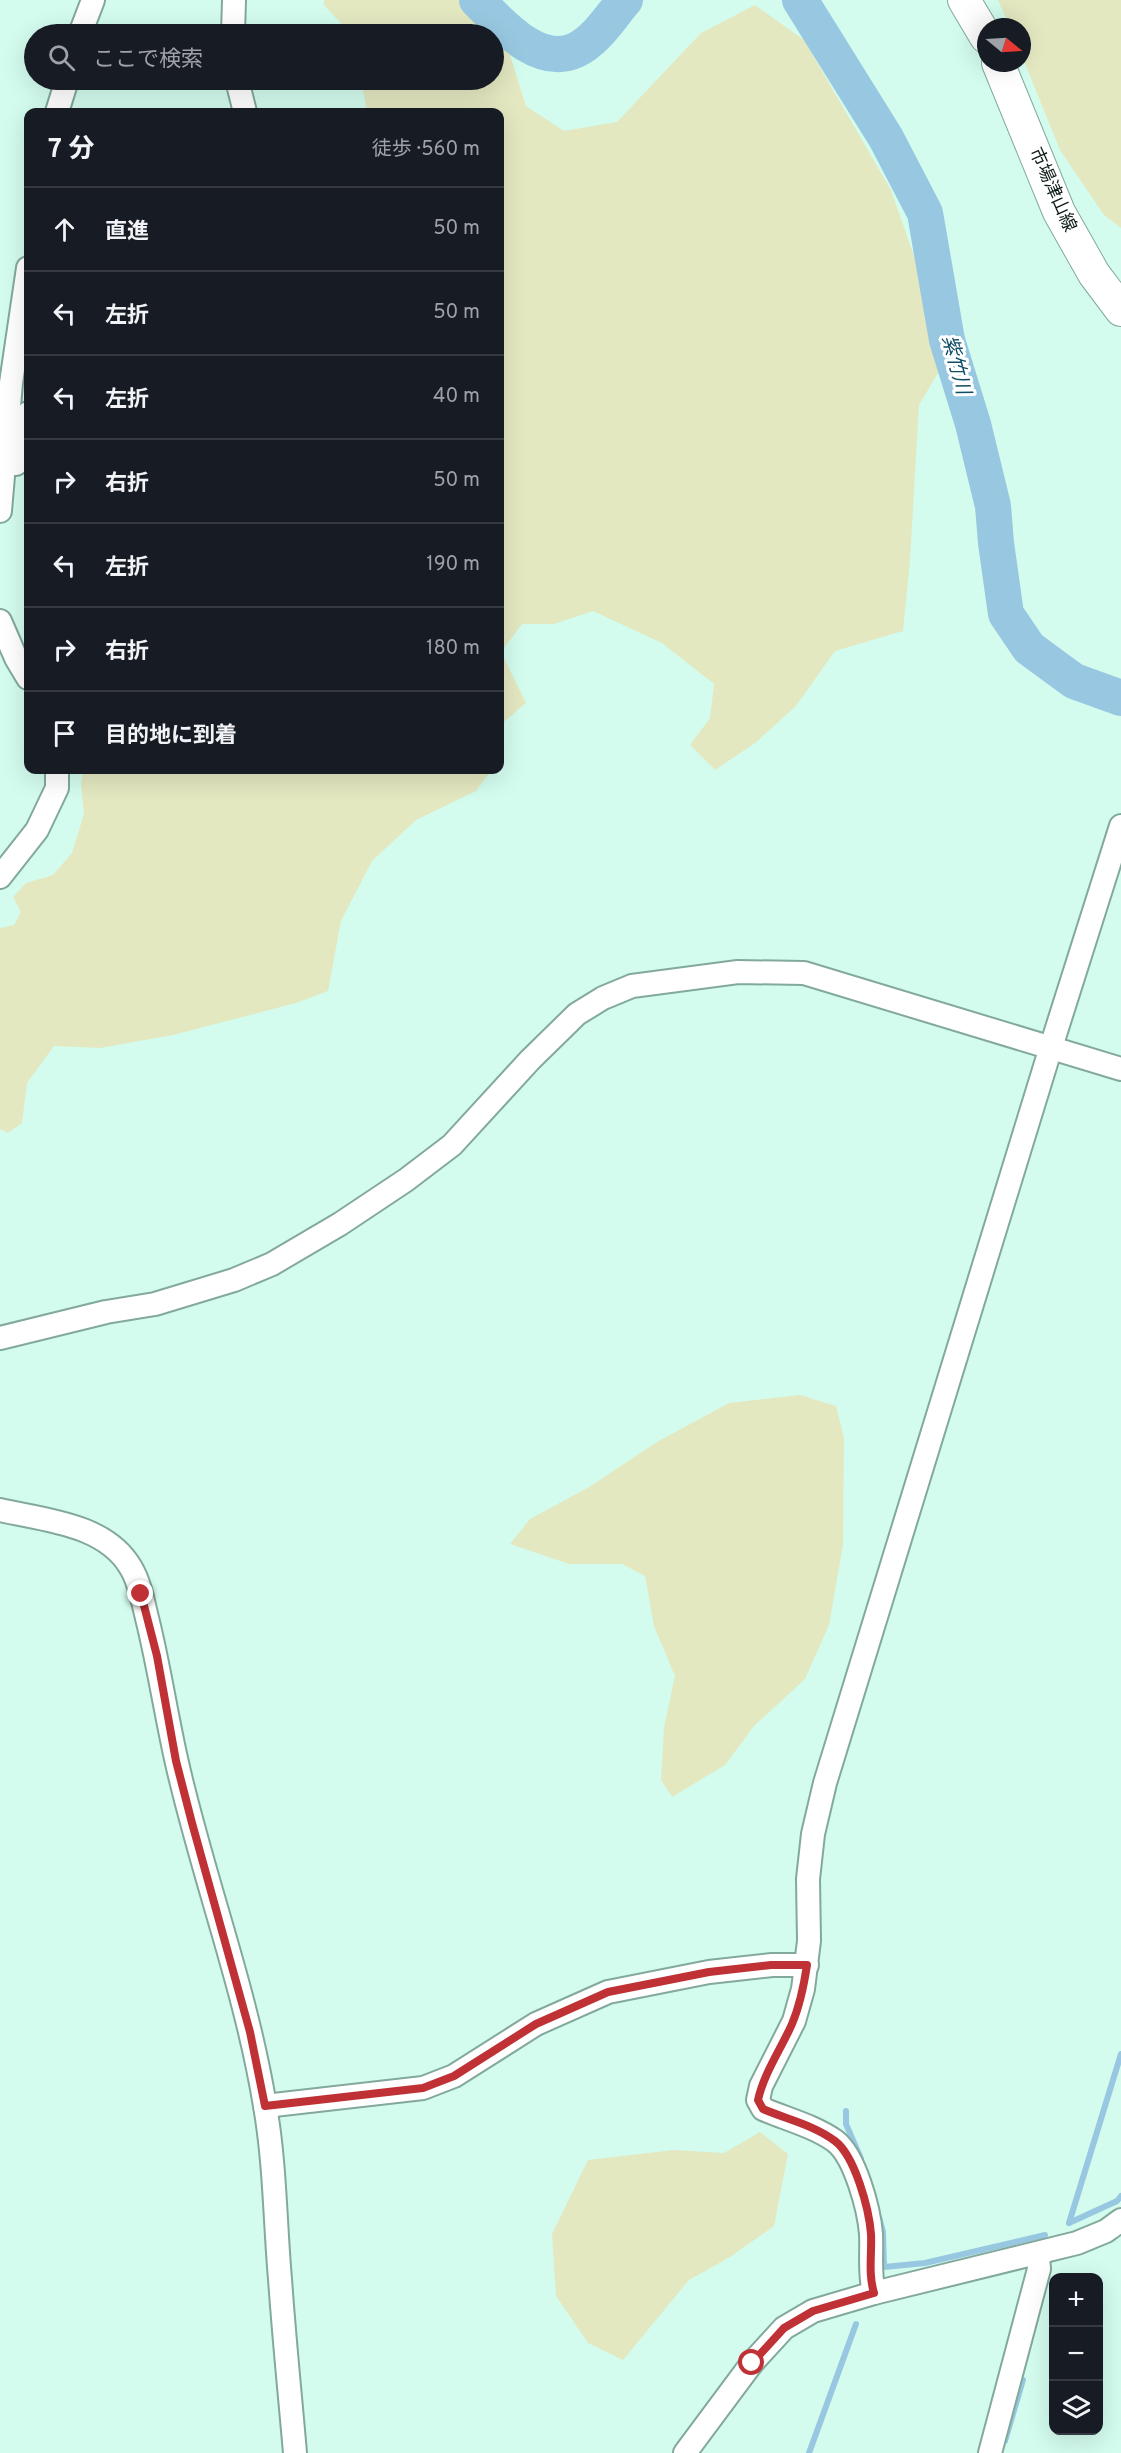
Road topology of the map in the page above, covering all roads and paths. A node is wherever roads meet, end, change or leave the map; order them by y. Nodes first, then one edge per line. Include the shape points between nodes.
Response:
1 (93, 0) edge
2 (234, 0) edge
3 (964, 0) edge
4 (977, 22) edge
5 (84, 24) edge
6 (233, 24) edge
7 (1002, 72) edge
8 (64, 90) edge
9 (240, 90) edge
10 (58, 108) edge
11 (244, 108) edge
12 (24, 295) edge
13 (1121, 310) edge
14 (24, 431) edge
15 (2, 477) junction
16 (0, 511) edge
17 (0, 621) edge
18 (24, 671) edge
19 (57, 774) edge
20 (1121, 826) edge
21 (0, 877) edge
22 (1051, 1047) junction
23 (1121, 1069) edge
24 (0, 1338) edge
25 (0, 1510) edge
26 (807, 1965) junction
27 (265, 2106) junction
28 (1121, 2220) edge
29 (1038, 2254) junction
30 (874, 2293) junction
31 (295, 2453) edge
32 (685, 2453) edge
33 (990, 2453) edge

1 - 5 street
2 - 6 street
3 - 4 main road
7 - 13 main road, 市場津山線 via 1059,212 1094,274
8 - 10 street
9 - 11 street
12 - 15 street
14 - 15 street via 16,466
15 - 16 street
17 - 18 street
19 - 21 street via 57,788 37,830
20 - 22 street
22 - 23 street
22 - 24 street via 804,973 738,972 632,986 577,1014 452,1145 340,1224 272,1264 155,1304
22 - 26 street via 825,1783 808,1879
25 - 27 street via 92,1534 114,1548 131,1568 157,1656 176,1761 250,2032
26 - 27 street via 709,1972 608,1992 536,2024 454,2076 423,2088
26 - 30 street via 794,2021 761,2086 758,2100 763,2109 837,2142 849,2160 870,2222 870,2280
27 - 31 street
28 - 29 street via 1077,2243
29 - 30 street
29 - 33 street via 1039,2269
30 - 32 street via 813,2311 784,2328 752,2363

